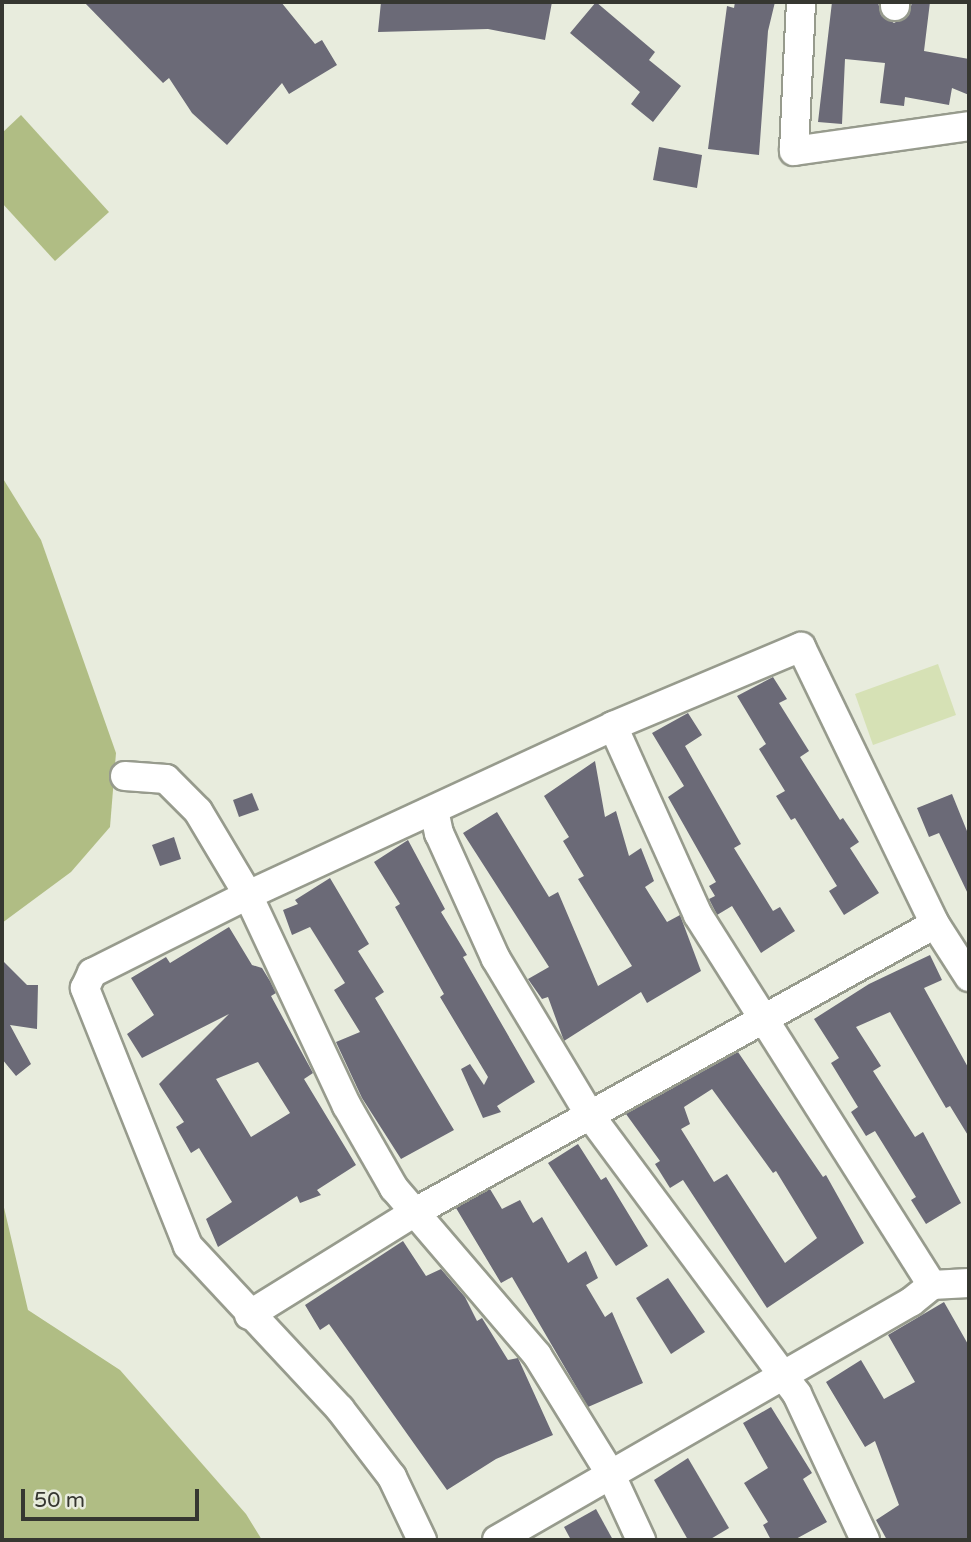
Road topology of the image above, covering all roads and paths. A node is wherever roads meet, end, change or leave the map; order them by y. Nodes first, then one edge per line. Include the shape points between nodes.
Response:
1 (801, 2) edge
2 (969, 126) edge
3 (613, 726) junction
4 (125, 776) dead end
5 (434, 810) junction
6 (248, 895) junction
7 (935, 924) junction
8 (969, 977) edge
9 (761, 1019) junction
10 (589, 1114) junction
11 (417, 1211) junction
12 (932, 1285) junction
13 (968, 1286) edge
14 (249, 1315) junction
15 (781, 1378) junction
16 (611, 1475) junction
17 (422, 1540) edge
18 (497, 1540) edge
19 (641, 1540) edge
20 (865, 1540) edge

1 - 2 street via 794,151
3 - 5 street
3 - 7 street via 801,647
3 - 9 street via 698,915
4 - 6 street via 166,779 198,810
5 - 6 street
5 - 10 street via 439,833 496,959
6 - 11 street via 347,1106 394,1188
6 - 14 street via 92,973 85,988 188,1246
7 - 8 street
7 - 9 street
9 - 10 street
9 - 12 street via 872,1185
10 - 11 street
10 - 15 street
11 - 14 street
11 - 16 street via 537,1355
12 - 13 street
12 - 15 street
14 - 17 street via 347,1419 392,1477
15 - 16 street
15 - 20 street via 796,1394
16 - 18 street
16 - 19 street

